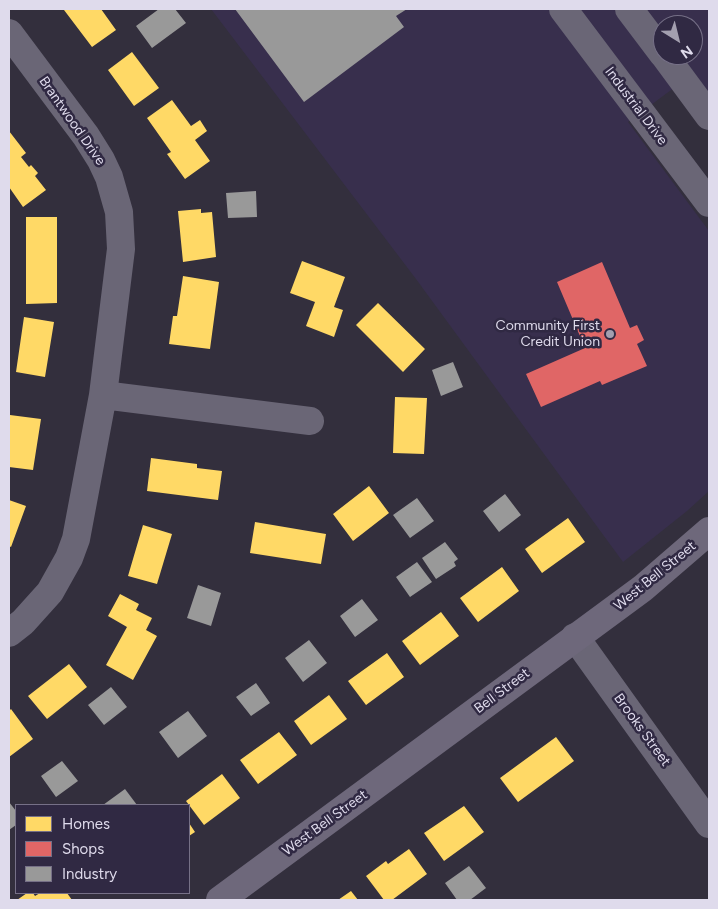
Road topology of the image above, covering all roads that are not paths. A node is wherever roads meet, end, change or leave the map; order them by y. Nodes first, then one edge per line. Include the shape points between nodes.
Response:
1 (564, 9) edge
2 (629, 9) edge
3 (9, 33) edge
4 (653, 41) edge
5 (671, 65) edge
6 (709, 116) edge
7 (709, 204) edge
8 (103, 395) junction
9 (310, 421) dead end
10 (709, 531) edge
11 (9, 634) edge
12 (575, 637) junction
13 (429, 746) joint
14 (709, 824) edge
15 (220, 900) edge

1 - 7 street, Industrial Drive
2 - 4 street
3 - 8 street, Brantwood Drive via 86,136 109,177 118,212 121,249
5 - 6 street
8 - 9 street
8 - 11 street, Brantwood Drive via 82,512 69,558 50,592
10 - 12 main road, West Bell Street via 643,588
12 - 13 main road, Bell Street
12 - 14 street, Brooks Street
13 - 15 main road, West Bell Street

